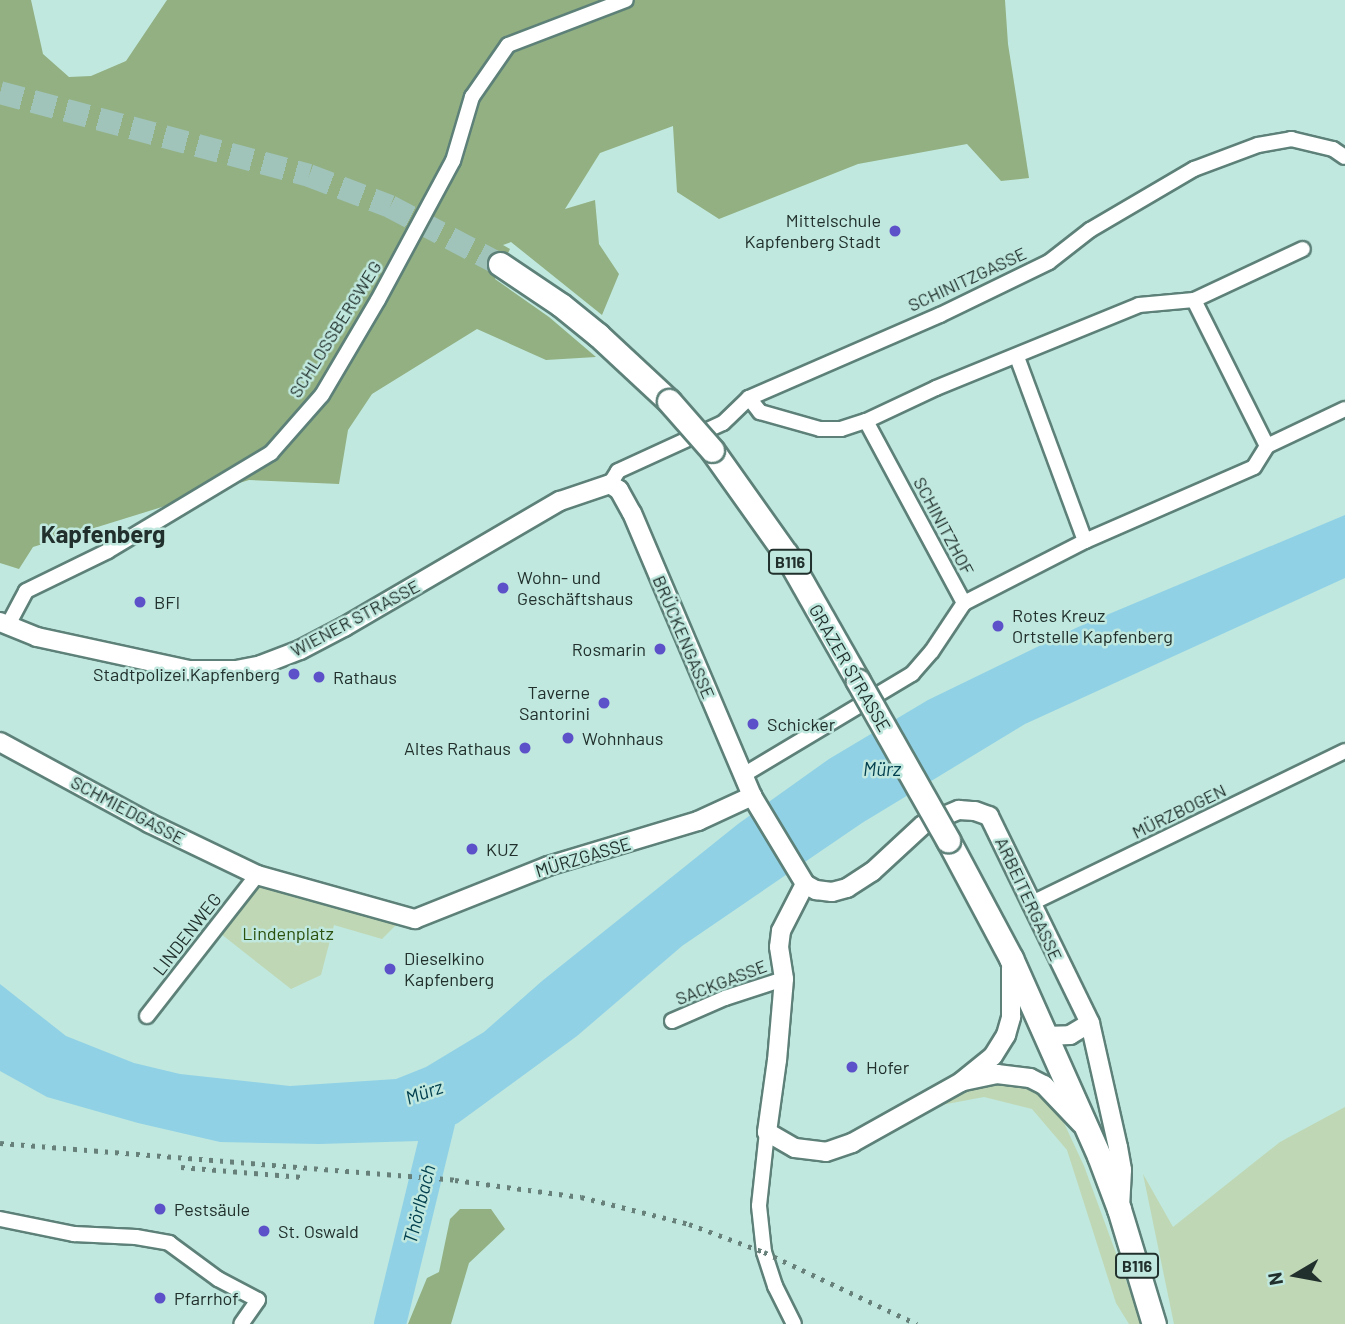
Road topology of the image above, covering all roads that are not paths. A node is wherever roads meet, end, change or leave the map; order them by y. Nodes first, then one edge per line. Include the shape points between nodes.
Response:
1 (626, 0) edge
2 (1345, 157) edge
3 (1303, 249) dead end
4 (500, 264) tunnel mouth
5 (1194, 300) junction
6 (1017, 357) junction
7 (749, 398) junction
8 (1345, 408) edge
9 (866, 421) junction
10 (1266, 446) junction
11 (610, 484) junction
12 (1085, 541) junction
13 (964, 603) junction
14 (4, 624) edge
15 (0, 742) edge
16 (1345, 751) edge
17 (745, 775) junction
18 (752, 796) junction
19 (257, 875) junction
20 (805, 884) junction
21 (1030, 904) junction
22 (1011, 958) junction
23 (784, 979) junction
24 (147, 1016) dead end
25 (672, 1021) dead end
26 (1090, 1023) junction
27 (1045, 1036) junction
28 (961, 1082) junction
29 (767, 1132) junction
30 (1089, 1132) junction
31 (1119, 1209) junction
32 (0, 1219) edge
33 (241, 1324) edge
34 (794, 1324) edge
35 (1154, 1324) edge

1 - 14 street, SCHLOSSBERGWEG via 508,45 472,97 453,161 378,300 322,395 271,453 108,551 26,591
2 - 7 street, SCHINITZGASSE via 1333,149 1291,139 1258,145 1194,169 1090,230 1049,262
3 - 5 street
4 - 22 main road, GRAZER STRASSE / B116, bridge via 580,320 669,401 712,450 786,554
5 - 6 street via 1139,305
5 - 10 street
6 - 9 street
6 - 12 street
7 - 9 street via 760,412 820,429 841,429
7 - 11 street, SCHINITZGASSE via 723,423 618,471
8 - 10 street, SCHINITZHOF
9 - 13 street, SCHINITZHOF
10 - 12 street, SCHINITZHOF via 1254,467
11 - 14 street, WIENER STRASSE via 560,501 344,627 261,665 190,670 37,637
11 - 17 street, BRÜCKENGASSE via 619,490 632,513
12 - 13 street, SCHINITZHOF
13 - 17 street via 912,674
15 - 19 street, SCHMIEDGASSE
16 - 21 street, MÜRZBOGEN
17 - 18 street, BRÜCKENGASSE
18 - 19 street, MÜRZGASSE via 698,821 548,866 415,919
18 - 20 street
19 - 24 street, LINDENWEG
20 - 21 street, ARBEITERGASSE via 832,892 847,888 872,872 923,825 959,810 975,811 989,816
20 - 23 street via 781,932
21 - 26 street, ARBEITERGASSE
22 - 27 main road, GRAZER STRASSE / B116
22 - 28 street, GRAZER STRASSE via 1013,1002 1006,1035 993,1056
23 - 25 street, SACKGASSE
23 - 29 street
26 - 27 street via 1070,1035
26 - 31 street, ARBEITERGASSE via 1122,1170
27 - 30 main road, GRAZER STRASSE / B116
28 - 29 street, GRAZER STRASSE via 840,1148 795,1148
28 - 30 street, GRAZER STRASSE via 1014,1073 1030,1078 1044,1085
29 - 34 street via 759,1206 764,1252
30 - 31 main road, GRAZER STRASSE / B116
31 - 35 main road, GRAZER STRASSE / B116
32 - 33 street via 74,1234 169,1243 218,1279 258,1300

